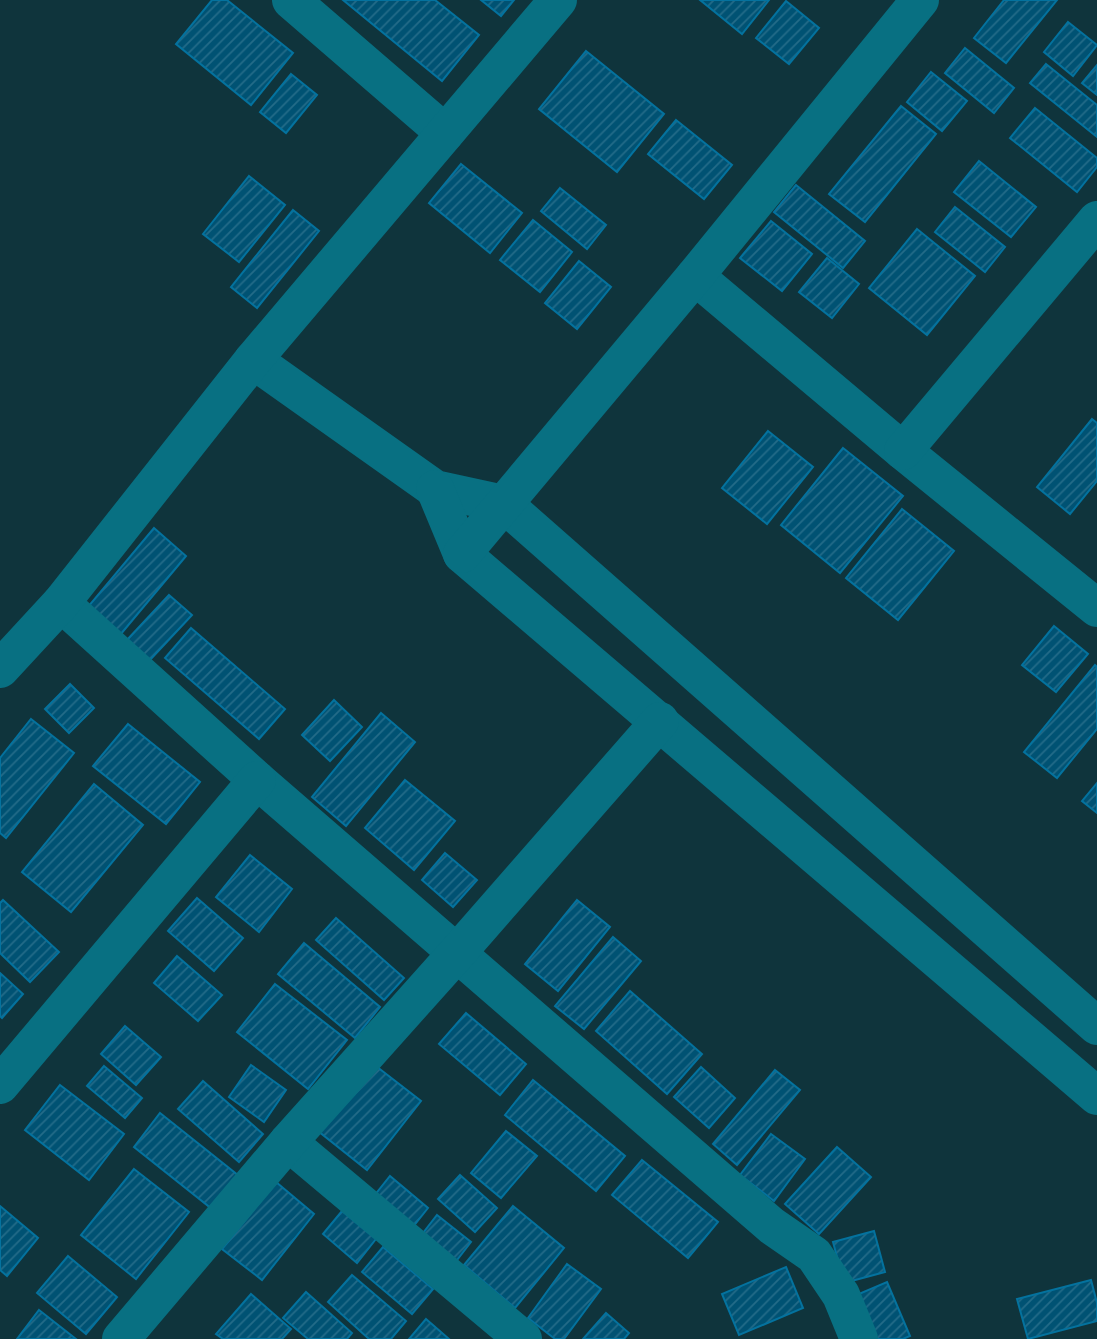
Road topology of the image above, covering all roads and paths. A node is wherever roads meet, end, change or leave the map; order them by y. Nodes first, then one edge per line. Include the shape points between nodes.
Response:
1 (291, 0) edge
2 (558, 0) edge
3 (920, 0) edge
4 (445, 133) junction
5 (1097, 220) edge
6 (1085, 258) edge
7 (695, 276) junction
8 (253, 360) junction
9 (902, 452) junction
10 (435, 489) junction
11 (504, 504) junction
12 (462, 554) junction
13 (61, 603) junction
14 (1097, 608) edge
15 (0, 669) edge
16 (660, 721) junction
17 (257, 780) junction
18 (457, 953) junction
19 (1097, 1026) edge
20 (0, 1085) edge
21 (1097, 1097) edge
22 (288, 1142) junction
23 (123, 1338) edge
24 (523, 1339) edge
25 (859, 1339) edge

1 - 4 street
2 - 4 street
3 - 7 street
4 - 8 street
5 - 6 street
6 - 9 street
7 - 9 street
7 - 11 street
8 - 10 street
8 - 13 street
9 - 14 street
10 - 11 street
10 - 12 street
11 - 12 street
11 - 19 street
12 - 16 street
13 - 15 street
13 - 17 street
16 - 18 street
16 - 21 street
17 - 18 street
17 - 20 street
18 - 22 street
18 - 25 street via 772,1226 814,1255 841,1295
22 - 23 street
22 - 24 street

